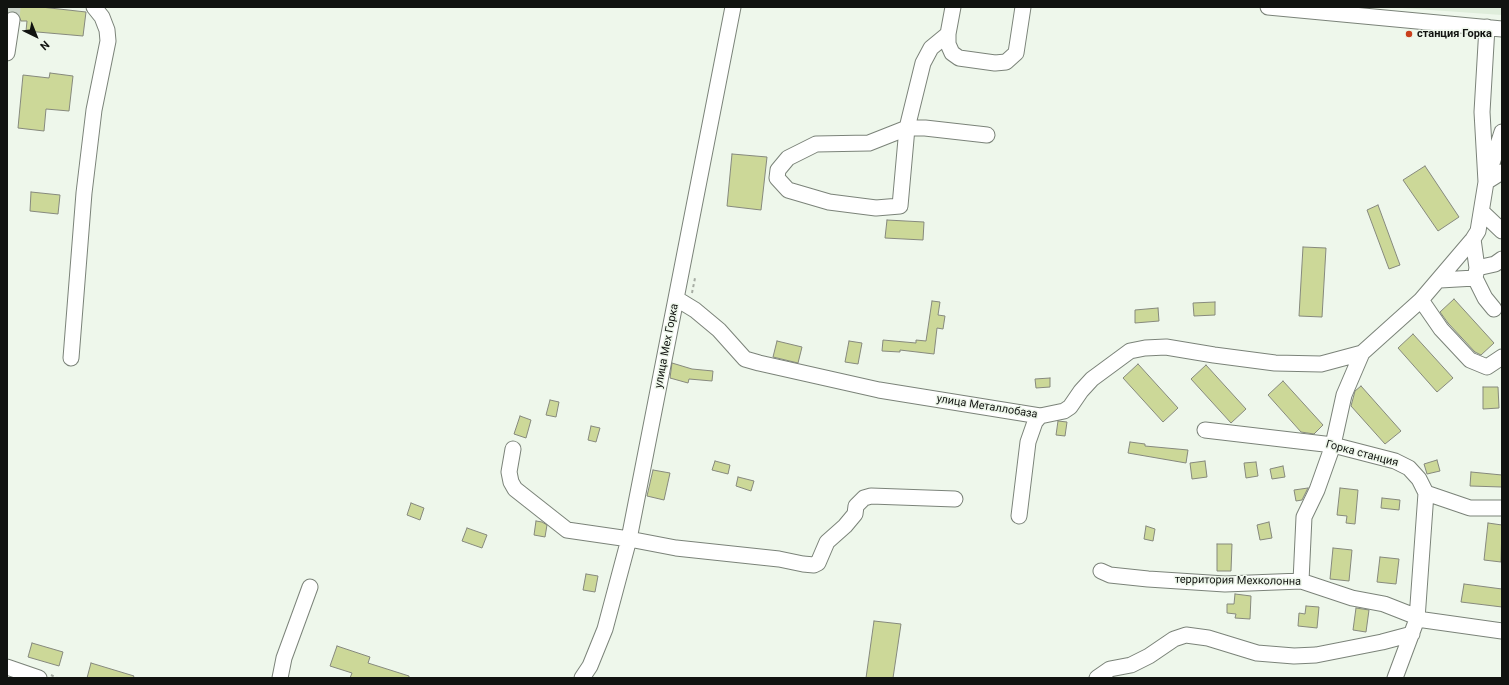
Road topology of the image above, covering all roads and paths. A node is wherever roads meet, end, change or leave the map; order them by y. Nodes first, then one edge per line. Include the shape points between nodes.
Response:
1 (94, 7) edge
2 (733, 7) edge
3 (953, 7) edge
4 (1023, 7) edge
5 (1268, 7) edge
6 (12, 20) tunnel mouth
7 (1495, 28) edge
8 (948, 34) junction
9 (7, 53) edge
10 (907, 128) junction
11 (1502, 132) edge
12 (987, 135) dead end
13 (1502, 172) edge
14 (1486, 182) junction
15 (1482, 212) junction
16 (1502, 231) edge
17 (1474, 239) junction
18 (1502, 259) edge
19 (696, 271) dead end
20 (1476, 273) junction
21 (1440, 280) junction
22 (692, 294) dead end
23 (677, 299) junction
24 (1421, 300) junction
25 (1494, 309) dead end
26 (1362, 353) junction
27 (71, 358) dead end
28 (1502, 358) edge
29 (1040, 416) junction
30 (1205, 430) dead end
31 (1333, 445) junction
32 (513, 449) dead end
33 (1426, 492) junction
34 (955, 499) dead end
35 (1502, 508) edge
36 (1019, 516) dead end
37 (629, 538) junction
38 (1101, 571) dead end
39 (1301, 581) junction
40 (310, 587) dead end
41 (1417, 619) junction
42 (1502, 631) edge
43 (1412, 634) junction
44 (7, 667) edge
45 (39, 678) edge
46 (280, 678) edge
47 (582, 678) edge
48 (1097, 678) edge
49 (1395, 678) edge

1 - 27 street via 108,30 108,41 94,110 84,193
2 - 23 street, улица Мех Горка
3 - 8 street
4 - 8 street via 1016,53 1006,62 986,63 959,58 948,44
5 - 7 street
6 - 9 street
7 - 14 street via 1482,112
8 - 10 street via 931,48 923,63
10 - 10 street via 869,143 816,144 788,158 778,170 777,178 788,190 829,202 876,208 900,206
10 - 12 street
11 - 14 street
13 - 14 street
14 - 15 street
15 - 16 street
15 - 17 street
17 - 20 street
17 - 21 street, улица Металлобаза
18 - 20 street
19 - 22 path
20 - 21 street
20 - 25 street via 1485,298
21 - 24 street, улица Металлобаза
23 - 29 street, улица Металлобаза via 719,330 745,359 759,364 879,390
23 - 37 street, улица Мех Горка
24 - 26 street, улица Металлобаза
24 - 28 street via 1441,329 1470,360 1487,367
26 - 29 street, улица Металлобаза via 1321,364 1290,364 1214,356 1166,347 1145,348 1130,351 1092,379 1064,411
26 - 31 street via 1344,395
29 - 36 street via 1034,422 1028,442
30 - 31 street, Горка станция
31 - 33 street, Горка станция via 1402,464 1419,479
31 - 39 street via 1304,517
32 - 37 street via 510,482 515,489 567,530
33 - 35 street via 1470,508
33 - 41 street
34 - 37 street via 871,496 864,498 856,506 855,514 845,526 827,542 818,563 814,565 676,548
37 - 47 street, улица Мех Горка via 605,629 590,666
38 - 39 street, территория Мехколонна via 1148,579 1225,584
39 - 41 street, территория Мехколонна via 1352,598 1384,604
40 - 46 street via 284,658
41 - 42 street, территория Мехколонна
41 - 43 street
43 - 48 street via 1316,655 1294,656 1257,653 1208,638 1186,635 1174,639 1131,666 1110,669
43 - 49 street
44 - 45 street

